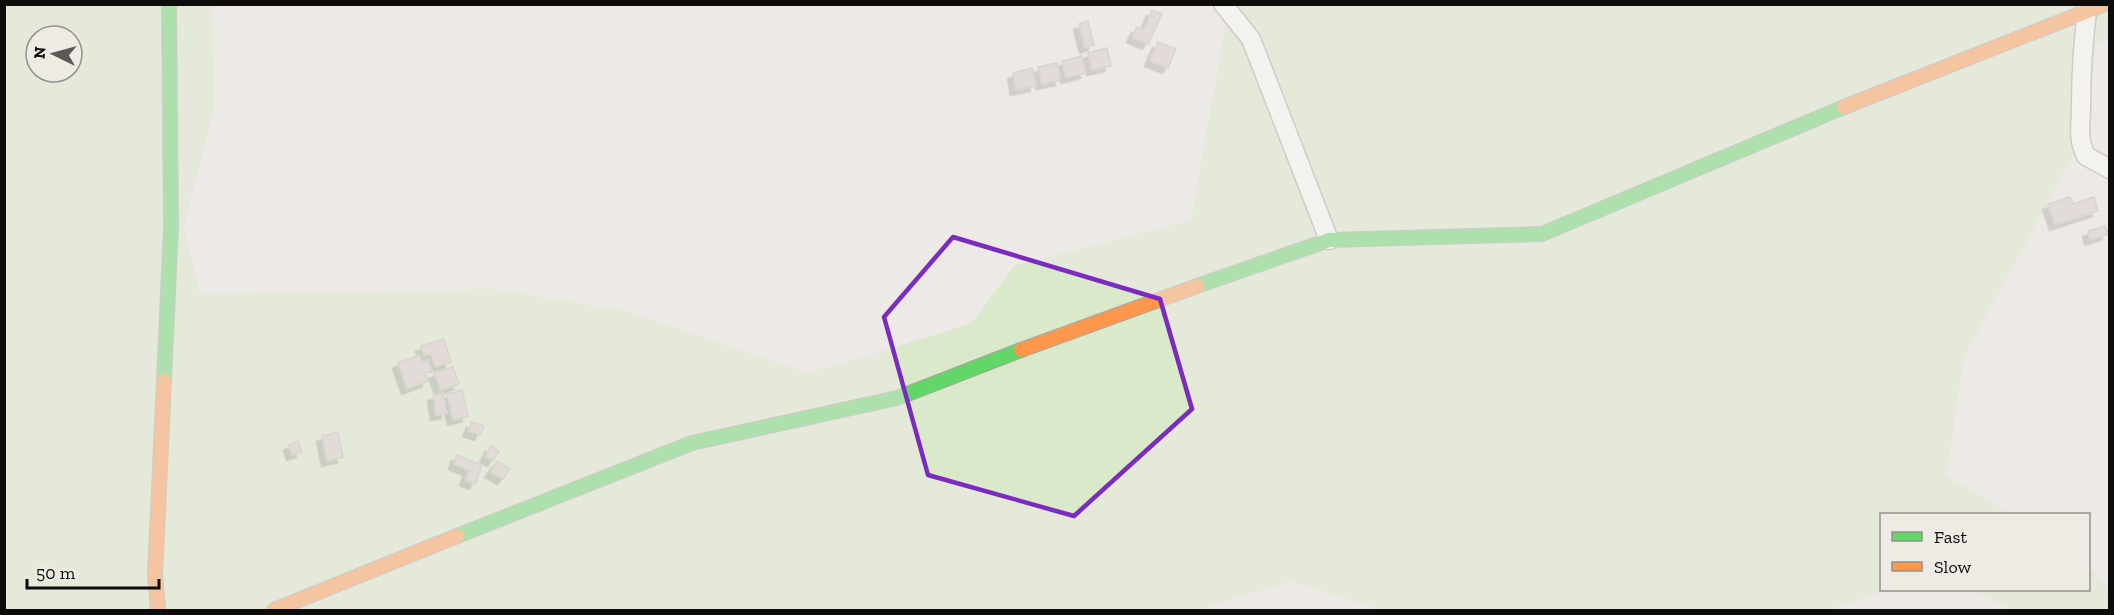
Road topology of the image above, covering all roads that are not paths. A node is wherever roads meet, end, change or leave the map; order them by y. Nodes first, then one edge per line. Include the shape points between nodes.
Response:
1 (169, 4) edge
2 (1223, 4) edge
3 (2105, 4) edge
4 (2088, 8) edge
5 (2109, 169) edge
6 (1329, 240) junction
7 (158, 610) edge
8 (274, 610) edge

1 - 7 street via 171,227 155,574
2 - 6 street via 1251,39
3 - 4 street
4 - 5 street via 2080,64 2078,132 2086,156
4 - 6 street via 1542,234
6 - 8 street via 1090,323 897,398 692,443

